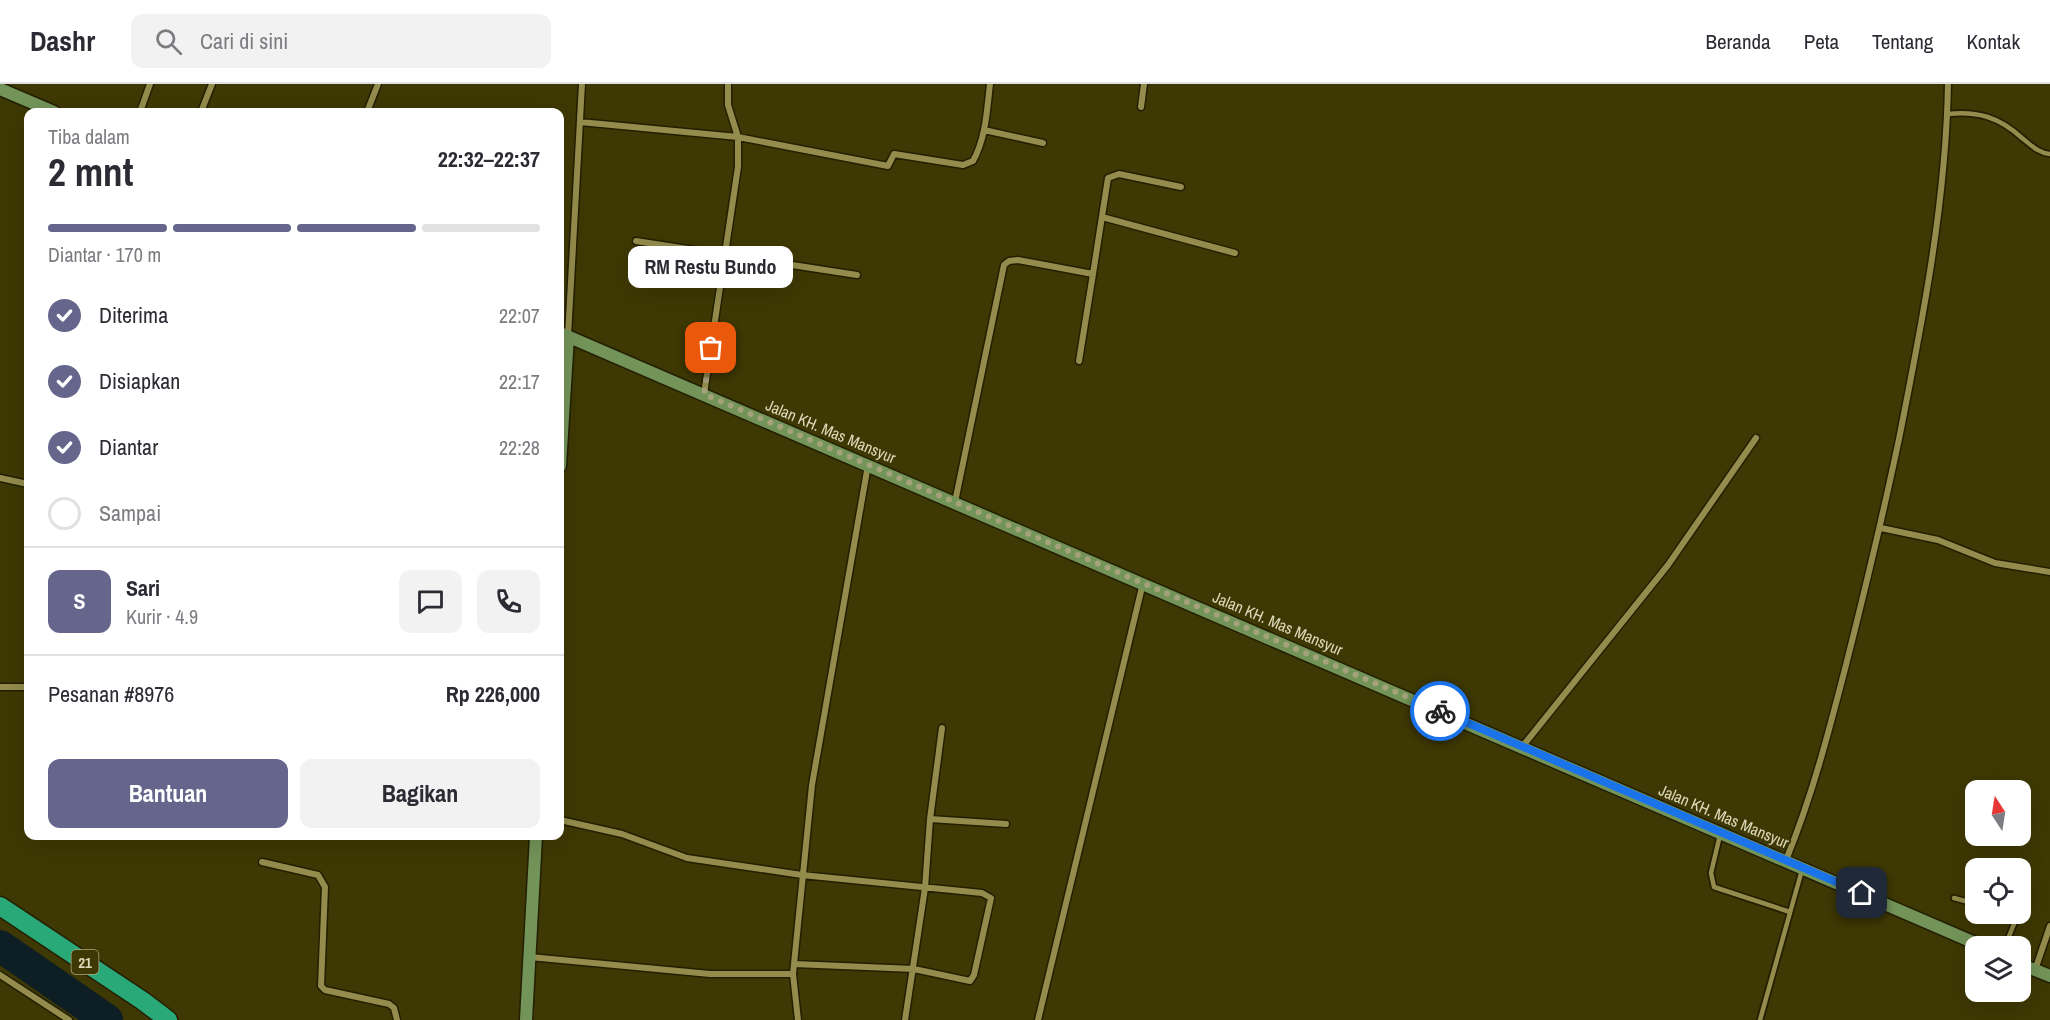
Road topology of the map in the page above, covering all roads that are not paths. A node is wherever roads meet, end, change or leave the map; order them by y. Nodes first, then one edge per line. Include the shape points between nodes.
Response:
1 (150, 84) edge
2 (212, 84) edge
3 (378, 84) edge
4 (582, 84) edge
5 (728, 84) edge
6 (990, 84) edge
7 (1144, 84) edge
8 (1948, 84) edge
9 (0, 89) edge
10 (1141, 107) dead end
11 (45, 108) edge
12 (141, 108) edge
13 (203, 108) edge
14 (369, 108) edge
15 (1948, 114) junction
16 (580, 122) junction
17 (984, 130) junction
18 (738, 137) junction
19 (1043, 143) dead end
20 (2050, 154) edge
21 (1181, 186) dead end
22 (1102, 217) junction
23 (636, 242) dead end
24 (1235, 253) dead end
25 (726, 256) junction
26 (1093, 274) junction
27 (857, 275) dead end
28 (564, 335) edge
29 (1079, 361) dead end
30 (704, 394) junction
31 (1756, 438) dead end
32 (868, 465) junction
33 (0, 478) edge
34 (24, 483) edge
35 (955, 502) junction
36 (1881, 528) junction
37 (2050, 572) edge
38 (1143, 583) junction
39 (0, 687) edge
40 (24, 687) edge
41 (942, 728) dead end
42 (1522, 747) junction
43 (930, 819) junction
44 (564, 820) edge
45 (1006, 824) dead end
46 (1721, 832) junction
47 (537, 840) edge
48 (1786, 860) junction
49 (262, 862) dead end
50 (1803, 867) junction
51 (802, 875) junction
52 (925, 888) junction
53 (1954, 898) dead end
54 (1965, 901) edge
55 (0, 906) edge
56 (1790, 912) junction
57 (2050, 926) edge
58 (1965, 938) edge
59 (529, 957) junction
60 (794, 964) junction
61 (2031, 968) edge
62 (914, 969) junction
63 (2035, 970) junction
64 (794, 974) junction
65 (0, 975) edge
66 (2050, 976) edge
67 (69, 1020) edge
68 (168, 1020) edge
69 (397, 1020) edge
70 (525, 1020) edge
71 (798, 1020) edge
72 (905, 1020) edge
73 (1038, 1020) edge
74 (1760, 1020) edge

1 - 12 street
2 - 13 street
3 - 14 street
4 - 16 street
5 - 18 street via 728,105
6 - 17 street
7 - 10 street
8 - 15 street
9 - 11 street
15 - 20 lane via 1988,115 2039,152
15 - 36 street via 1923,303
16 - 18 street
16 - 28 street
17 - 18 street via 974,158 963,165 894,154 888,166
17 - 19 street
18 - 25 street via 738,167
21 - 22 street via 1111,175 1106,181
22 - 24 street
22 - 26 street
23 - 25 street
25 - 27 street
25 - 30 street
26 - 29 street
26 - 35 street via 1018,260 1004,265
28 - 30 street, Jalan KH. Mas Mansyur
30 - 32 street, Jalan KH. Mas Mansyur
31 - 42 street via 1668,565
32 - 35 street, Jalan KH. Mas Mansyur
32 - 51 street via 812,785
33 - 34 street
35 - 38 street, Jalan KH. Mas Mansyur
36 - 37 street via 1938,540 1995,563
36 - 48 street via 1804,817
38 - 42 street, Jalan KH. Mas Mansyur
38 - 73 street
39 - 40 street
41 - 43 street
42 - 46 street, Jalan KH. Mas Mansyur
43 - 45 street
43 - 52 street
44 - 51 street via 622,834 687,858
46 - 48 street, Jalan KH. Mas Mansyur
46 - 56 lane via 1711,873 1714,887
47 - 59 street
48 - 50 street, Jalan KH. Mas Mansyur
49 - 69 street via 312,873 322,880 325,887 321,986 389,1004
50 - 56 lane
50 - 58 street, Jalan KH. Mas Mansyur
51 - 52 street
51 - 60 street
52 - 62 street
52 - 62 street via 987,894 991,904 973,979 966,981
53 - 54 lane
55 - 68 highway, 21
56 - 74 lane
57 - 63 street
59 - 64 street via 710,974
59 - 70 street
60 - 62 street
60 - 64 street
61 - 63 street
62 - 72 street
63 - 66 street
64 - 71 street
65 - 67 street

